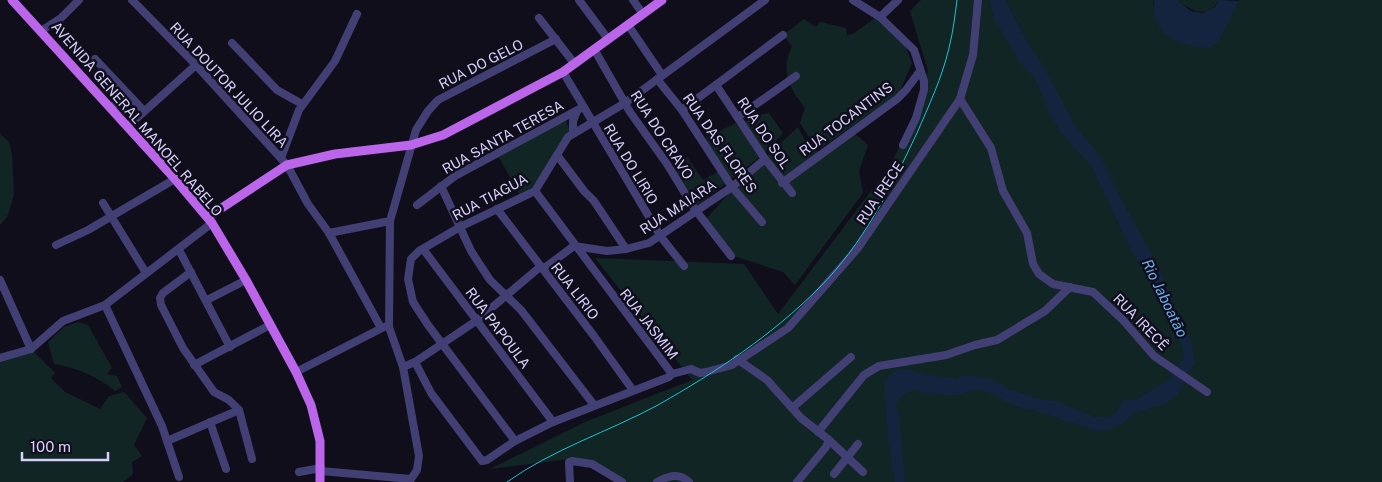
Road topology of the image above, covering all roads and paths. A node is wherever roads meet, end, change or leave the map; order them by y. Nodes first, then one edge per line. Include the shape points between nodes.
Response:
1 (12, 0) edge
2 (79, 0) edge
3 (132, 0) edge
4 (579, 0) edge
5 (633, 0) edge
6 (662, 0) edge
7 (765, 0) edge
8 (853, 0) edge
9 (898, 0) edge
10 (978, 0) edge
11 (357, 14) dead end
12 (643, 14) junction
13 (880, 16) junction
14 (539, 18) dead end
15 (628, 25) junction
16 (41, 30) junction
17 (783, 35) dead end
18 (556, 39) junction
19 (608, 39) junction
20 (232, 43) dead end
21 (594, 49) junction
22 (95, 59) dead end
23 (574, 63) junction
24 (196, 65) junction
25 (920, 71) junction
26 (562, 72) junction
27 (796, 76) dead end
28 (660, 77) junction
29 (716, 85) junction
30 (127, 93) junction
31 (960, 99) junction
32 (625, 103) junction
33 (302, 104) junction
34 (111, 108) junction
35 (580, 109) junction
36 (682, 110) junction
37 (144, 111) junction
38 (738, 116) junction
39 (591, 122) junction
40 (128, 126) junction
41 (573, 133) junction
42 (411, 145) junction
43 (903, 145) dead end
44 (557, 155) junction
45 (765, 159) junction
46 (284, 162) junction
47 (175, 179) junction
48 (782, 183) junction
49 (441, 186) junction
50 (732, 187) junction
51 (535, 191) junction
52 (792, 193) dead end
53 (103, 203) dead end
54 (418, 205) dead end
55 (497, 209) junction
56 (695, 210) junction
57 (112, 215) junction
58 (210, 220) junction
59 (390, 221) junction
60 (762, 222) dead end
61 (460, 227) junction
62 (328, 233) junction
63 (660, 237) junction
64 (56, 245) dead end
65 (574, 246) junction
66 (423, 249) junction
67 (626, 249) junction
68 (179, 250) junction
69 (731, 256) dead end
70 (684, 266) dead end
71 (542, 268) junction
72 (192, 272) junction
73 (146, 274) junction
74 (0, 280) edge
75 (246, 280) junction
76 (1070, 287) junction
77 (507, 296) junction
78 (207, 300) junction
79 (105, 305) junction
80 (476, 321) junction
81 (270, 325) junction
82 (385, 327) junction
83 (442, 343) junction
84 (230, 347) junction
85 (31, 349) junction
86 (851, 357) dead end
87 (0, 358) edge
88 (737, 359) junction
89 (416, 362) junction
90 (194, 364) junction
91 (403, 367) junction
92 (296, 372) junction
93 (672, 374) junction
94 (632, 389) junction
95 (1207, 392) dead end
96 (594, 406) junction
97 (792, 408) junction
98 (239, 410) junction
99 (210, 422) junction
100 (553, 422) junction
101 (818, 432) junction
102 (828, 440) junction
103 (167, 441) junction
104 (515, 441) junction
105 (858, 444) dead end
106 (846, 457) junction
107 (252, 459) dead end
108 (226, 469) dead end
109 (321, 469) junction
110 (299, 472) dead end
111 (864, 472) dead end
112 (834, 474) dead end
113 (180, 477) dead end
114 (410, 481) edge
115 (320, 482) edge
116 (570, 482) edge
117 (622, 482) edge
118 (656, 482) edge
119 (689, 482) edge
120 (797, 482) edge

1 - 16 main road, AVENIDA GENERAL MANOEL RABELO
2 - 16 street via 61,18
3 - 24 street, RUA DOUTOR JULIO LIRA
4 - 19 street
5 - 12 street
6 - 12 main road
7 - 28 street, RUA TIAGUA
8 - 13 street
9 - 13 street
10 - 31 street, RUA IRECE via 973,54
11 - 33 street via 339,53
12 - 15 main road
13 - 25 street via 914,50
14 - 18 street
15 - 19 main road
15 - 28 street, RUA DAS FLORES
16 - 34 main road, AVENIDA GENERAL MANOEL RABELO
17 - 29 street
18 - 23 street
18 - 42 street, RUA DO GELO via 438,100 422,118
19 - 21 main road
20 - 33 street via 273,86
21 - 23 main road
21 - 32 street, RUA DO CRAVO
22 - 30 street
23 - 26 main road
24 - 37 street
24 - 46 street, RUA DOUTOR JULIO LIRA
25 - 43 street via 924,90 916,118
25 - 48 street, RUA TOCANTINS via 897,99
26 - 35 street, RUA DO LIRIO
26 - 42 main road via 450,131
27 - 38 street
28 - 32 street, RUA TIAGUA
28 - 36 street, RUA DAS FLORES
29 - 36 street
29 - 38 street, RUA DO SOL
30 - 34 street
30 - 37 street
31 - 76 street, RUA IRECÊ via 991,148 1003,191 1027,233 1035,269 1053,284
31 - 88 street, RUA IRECE via 864,240 807,308 788,328
32 - 39 street, RUA TIAGUA
32 - 56 street, RUA DO CRAVO
33 - 46 street
34 - 40 main road, AVENIDA GENERAL MANOEL RABELO
35 - 39 street, RUA DO LIRIO
35 - 41 street via 573,121
35 - 49 street, RUA SANTA TERESA
36 - 50 street, RUA DAS FLORES
37 - 40 street
38 - 45 street, RUA DO SOL
39 - 41 street, RUA TIAGUA
39 - 63 street, RUA DO LIRIO
40 - 47 main road, AVENIDA GENERAL MANOEL RABELO
41 - 44 street, RUA TIAGUA
42 - 46 main road
42 - 59 street, RUA DO GELO
44 - 51 street, RUA TIAGUA
44 - 67 street via 594,200
45 - 48 street, RUA DO SOL
45 - 50 street, RUA MAIARA
46 - 58 main road
46 - 62 street, RUA DOUTOR JULIO LIRA
47 - 57 street
47 - 58 main road, AVENIDA GENERAL MANOEL RABELO
48 - 52 street, RUA DO SOL
49 - 54 street, RUA SANTA TERESA
49 - 61 street
50 - 56 street, RUA MAIARA
50 - 60 street, RUA DAS FLORES
51 - 55 street, RUA TIAGUA
51 - 65 street, RUA JASMIM
53 - 57 street
55 - 61 street, RUA TIAGUA
55 - 71 street, RUA LIRIO
56 - 63 street, RUA MAIARA
56 - 69 street, RUA DO CRAVO
57 - 64 street
57 - 73 street
58 - 68 street
58 - 75 main road, AVENIDA GENERAL MANOEL RABELO
59 - 62 street
59 - 82 street, RUA DO GELO
61 - 66 street, RUA TIAGUA
61 - 77 street via 490,280
62 - 82 street, RUA DOUTOR JULIO LIRA
63 - 67 street, RUA MAIARA
63 - 70 street, RUA DO LIRIO
65 - 67 street, RUA MAIARA via 607,251
65 - 71 street
65 - 93 street, RUA JASMIM
66 - 80 street, RUA PAPOULA
66 - 83 street, RUA TIAGUA via 414,254 409,264 410,294
68 - 72 street
68 - 73 street
71 - 77 street
71 - 94 street, RUA LIRIO
72 - 78 street
72 - 90 street via 160,298 179,341
73 - 79 street
74 - 85 street
75 - 78 street
75 - 81 main road, AVENIDA GENERAL MANOEL RABELO
76 - 95 street, RUA IRECÊ via 1085,289 1100,298 1154,356
76 - 101 street via 1045,311 997,340 946,355 879,366 864,375
77 - 80 street
77 - 96 street via 544,337
78 - 84 street
79 - 85 street via 63,321
79 - 103 street
80 - 83 street
80 - 100 street, RUA PAPOULA
81 - 84 street
81 - 92 main road, AVENIDA GENERAL MANOEL RABELO
82 - 91 street
82 - 92 street
83 - 89 street
83 - 104 street, RUA TIAGUA
84 - 90 street
85 - 87 street
86 - 97 street
88 - 93 street, RUA IRECE via 732,365 706,372 691,369
88 - 97 street via 767,380
89 - 91 street
89 - 104 street, RUA JASMIM via 431,393 482,461
90 - 98 street via 214,392
91 - 114 street via 419,456 417,470
92 - 109 main road, AVENIDA GENERAL MANOEL RABELO via 317,423
93 - 94 street, RUA JASMIM
94 - 96 street, RUA JASMIM
96 - 100 street, RUA JASMIM
97 - 101 street
98 - 99 street
98 - 107 street
99 - 103 street
99 - 108 street
100 - 104 street, RUA JASMIM
101 - 102 street
102 - 106 street
102 - 120 street via 826,447
103 - 113 street
105 - 106 street
106 - 111 street
106 - 112 street
109 - 110 street
109 - 114 street
109 - 115 main road, AVENIDA GENERAL MANOEL RABELO
116 - 117 street via 569,462 586,462
118 - 119 street via 682,476

